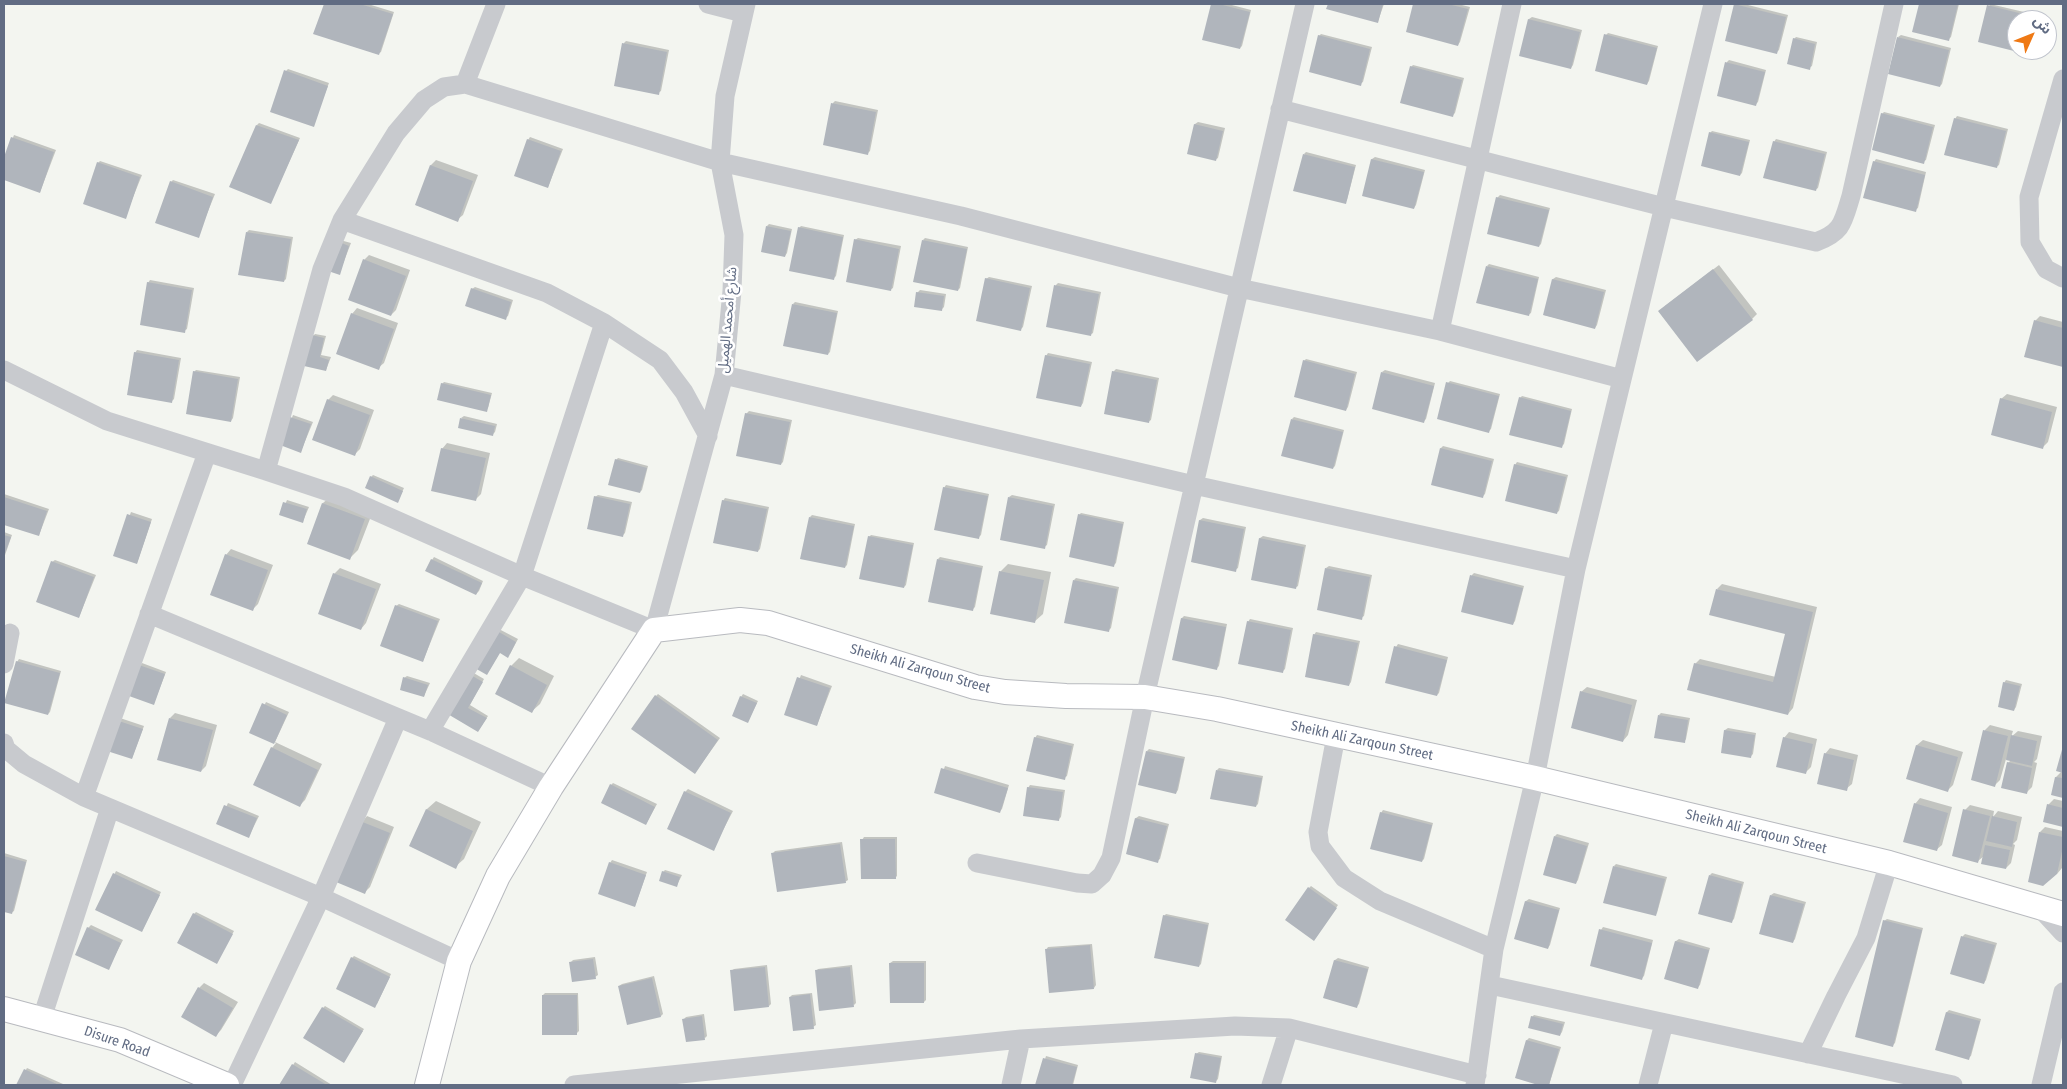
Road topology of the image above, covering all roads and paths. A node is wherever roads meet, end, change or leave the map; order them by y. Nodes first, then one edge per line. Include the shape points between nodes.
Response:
1 (496, 4) edge
2 (708, 4) edge
3 (1305, 4) edge
4 (1512, 4) edge
5 (1713, 4) edge
6 (1894, 4) edge
7 (744, 9) edge
8 (2063, 79) edge
9 (465, 84) junction
10 (1280, 109) junction
11 (1478, 160) junction
12 (720, 162) junction
13 (1664, 207) junction
14 (342, 220) junction
15 (2063, 278) edge
16 (1239, 288) junction
17 (604, 323) junction
18 (1440, 332) junction
19 (4, 370) edge
20 (724, 375) junction
21 (1622, 379) junction
22 (708, 436) junction
23 (207, 453) junction
24 (266, 471) junction
25 (1194, 485) junction
26 (1576, 569) junction
27 (522, 576) junction
28 (149, 614) junction
29 (654, 630) junction
30 (10, 632) dead end
31 (4, 664) edge
32 (1145, 697) junction
33 (398, 718) junction
34 (430, 731) junction
35 (1336, 736) junction
36 (4, 743) edge
37 (1535, 778) junction
38 (551, 787) junction
39 (84, 797) junction
40 (110, 808) junction
41 (977, 863) dead end
42 (1889, 864) junction
43 (321, 897) junction
44 (2052, 907) edge
45 (2063, 933) edge
46 (1494, 949) junction
47 (459, 961) junction
48 (1490, 984) junction
49 (2063, 992) edge
50 (4, 1009) edge
51 (42, 1018) junction
52 (1664, 1023) junction
53 (1289, 1028) junction
54 (1021, 1039) junction
55 (1808, 1054) junction
56 (1476, 1080) edge
57 (227, 1085) edge
58 (232, 1085) edge
59 (427, 1085) edge
60 (574, 1085) edge
61 (1011, 1085) edge
62 (1271, 1085) edge
63 (1648, 1085) edge
64 (1953, 1085) edge
65 (2041, 1085) edge

1 - 9 street
2 - 7 street
3 - 10 street
4 - 11 street
5 - 13 street
6 - 13 street via 1851,196 1842,225 1831,236 1816,242
7 - 12 street, شارع أمحمد الهميل via 725,96
8 - 15 street via 2029,197 2030,242 2046,269
9 - 12 street
9 - 14 street via 444,87 424,100 396,133
10 - 11 street
10 - 16 street
11 - 13 street
11 - 18 street
12 - 16 street via 961,216
12 - 20 street, شارع أمحمد الهميل via 734,235
13 - 21 street
14 - 17 street via 548,293
14 - 24 street via 322,269
16 - 18 street
16 - 25 street
17 - 22 street via 660,360 684,392
17 - 27 street
18 - 21 street
19 - 23 street via 107,421
20 - 22 street, شارع أمحمد الهميل
20 - 25 street
21 - 26 street
22 - 29 street, شارع أمحمد الهميل
23 - 24 street
23 - 28 street
24 - 27 street via 344,497
25 - 26 street
25 - 32 street
26 - 37 street
27 - 29 street
27 - 34 street
28 - 33 street
28 - 39 street
29 - 32 main road, Sheikh Ali Zarqoun Street via 740,620 768,624 975,687 1049,695
29 - 38 main road
30 - 31 street
32 - 35 main road, Sheikh Ali Zarqoun Street via 1217,709
32 - 41 street via 1110,858 1102,875 1092,884 1077,883
33 - 34 street
33 - 43 street
34 - 38 street
35 - 37 main road, Sheikh Ali Zarqoun Street
35 - 46 street via 1318,832 1320,846 1330,862 1344,878 1380,901
36 - 39 street via 6,749 24,764
37 - 42 main road, Sheikh Ali Zarqoun Street
37 - 46 street
38 - 47 main road via 498,876
39 - 40 street
40 - 43 street
40 - 51 street
42 - 44 main road, Sheikh Ali Zarqoun Street
42 - 55 street via 1866,938
43 - 47 street
43 - 58 street
44 - 45 street
46 - 48 street
47 - 59 main road
48 - 52 street
48 - 56 street
49 - 65 street
50 - 51 main road, Disure Road
51 - 57 main road, Disure Road via 120,1040
52 - 55 street
52 - 63 street
53 - 54 street via 1234,1026
53 - 56 street
53 - 62 street
54 - 60 street
54 - 61 street
55 - 64 street

